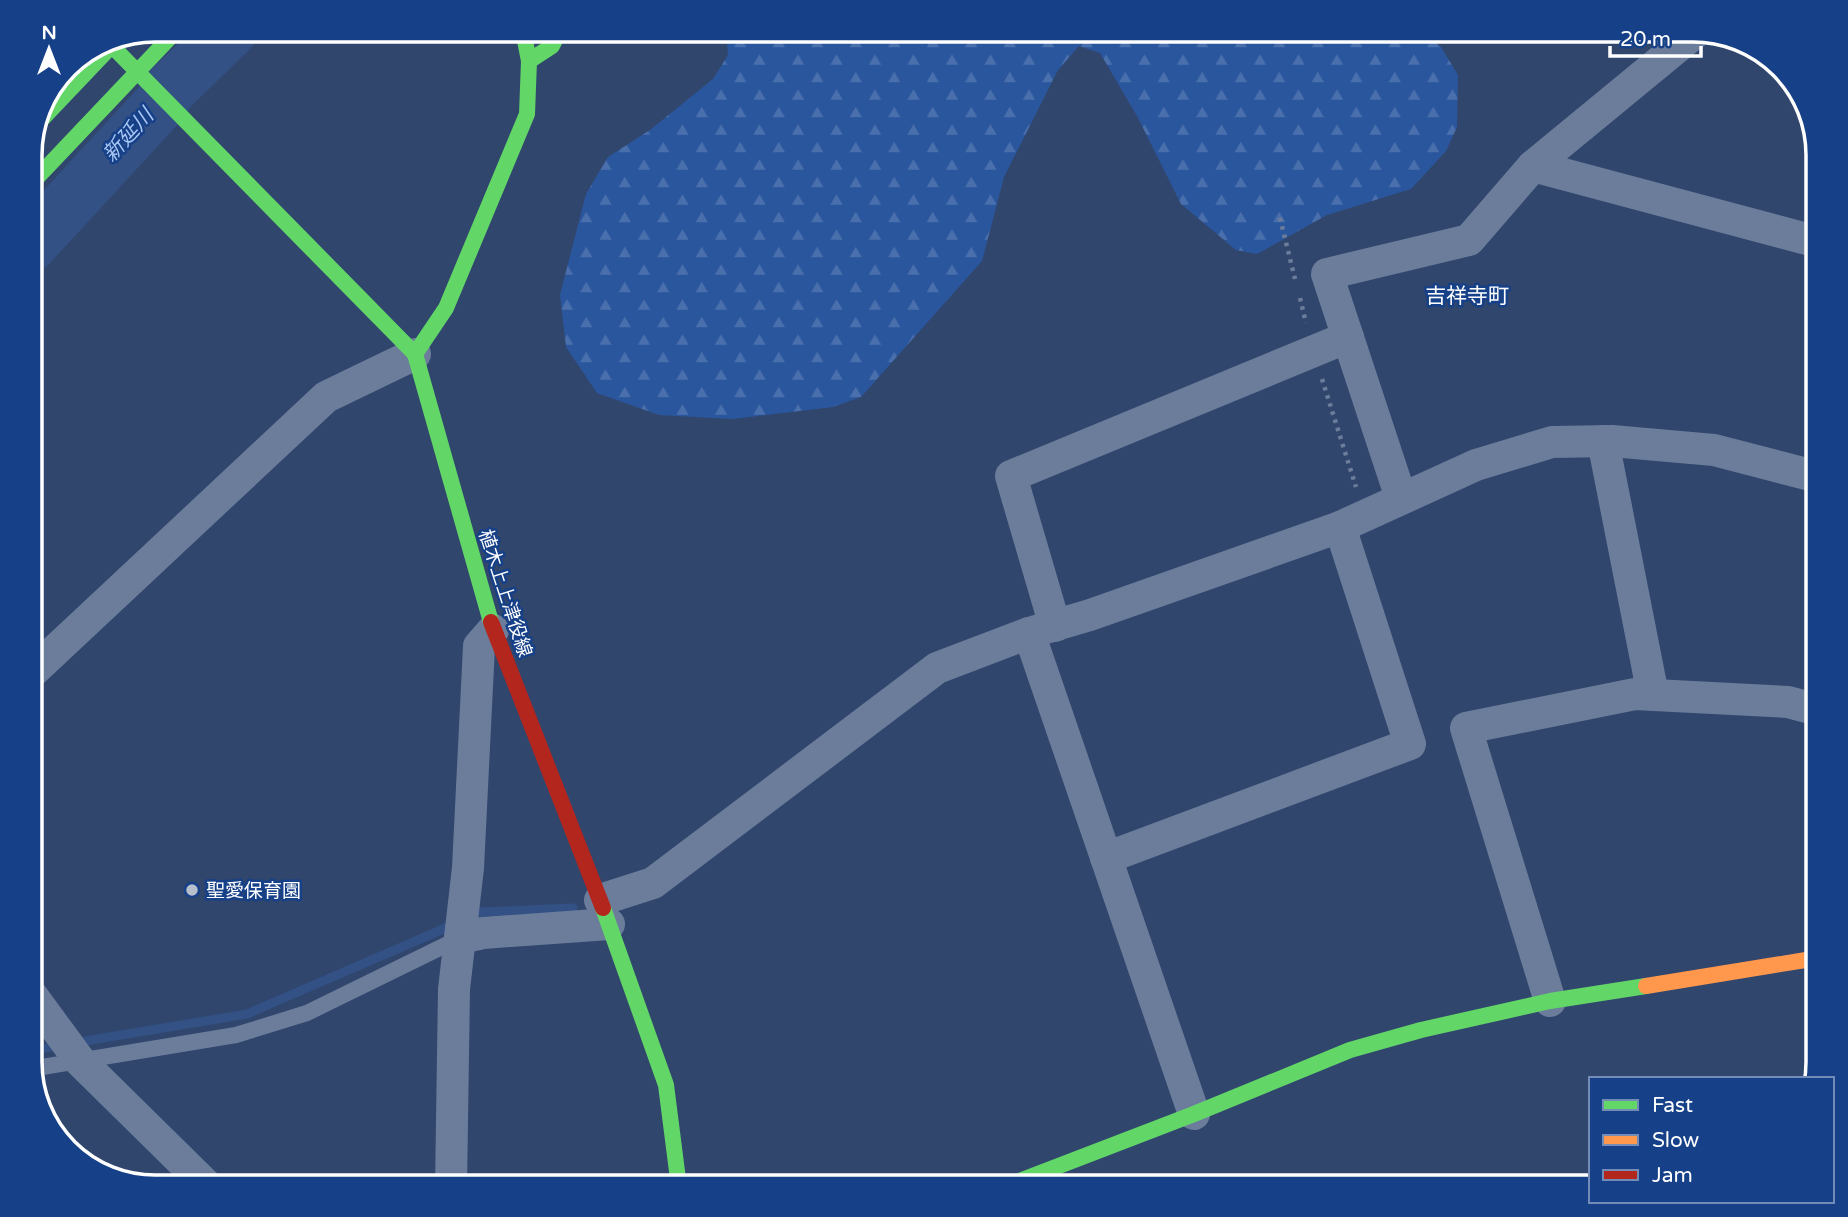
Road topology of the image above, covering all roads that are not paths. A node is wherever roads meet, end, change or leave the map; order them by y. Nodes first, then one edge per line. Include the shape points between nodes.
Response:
1 (166, 42) edge
2 (525, 42) edge
3 (554, 42) edge
4 (1684, 42) edge
5 (120, 48) edge
6 (102, 56) edge
7 (529, 61) junction
8 (137, 73) junction
9 (53, 107) edge
10 (1533, 166) junction
11 (42, 172) edge
12 (1806, 239) edge
13 (1348, 337) junction
14 (415, 354) junction
15 (1603, 441) junction
16 (1806, 474) edge
17 (1401, 498) junction
18 (1340, 527) junction
19 (1042, 629) junction
20 (493, 630) junction
21 (42, 663) edge
22 (1653, 695) junction
23 (1806, 707) edge
24 (1106, 858) junction
25 (605, 912) junction
26 (460, 938) junction
27 (1806, 960) edge
28 (1550, 1001) junction
29 (42, 1009) edge
30 (80, 1061) junction
31 (42, 1067) edge
32 (1194, 1114) junction
33 (196, 1175) edge
34 (451, 1175) edge
35 (677, 1175) edge
36 (1035, 1175) edge

1 - 8 street
2 - 7 street
3 - 7 street
4 - 10 street
5 - 8 street
6 - 9 street
7 - 14 street via 527,114 446,308
8 - 11 street
8 - 14 street
10 - 12 street
10 - 13 street via 1469,240 1327,274
13 - 17 street
13 - 19 street via 1011,476
14 - 20 street, 植木上上津役線
14 - 21 street via 326,397
15 - 16 street via 1714,450
15 - 17 street via 1552,442 1476,465
15 - 22 street
17 - 18 street
18 - 19 street
18 - 24 street via 1410,744
19 - 24 street
19 - 25 street via 937,668 653,883
20 - 25 street, 植木上上津役線
20 - 26 street via 479,646
22 - 23 street
22 - 28 street via 1634,694 1466,728
24 - 32 street
25 - 26 street
25 - 35 street, 植木上上津役線 via 666,1086
26 - 30 lane via 307,1013 236,1035
26 - 34 street via 454,989
27 - 28 street
28 - 32 street via 1350,1050
29 - 30 street
30 - 31 lane
30 - 33 street
32 - 36 street

